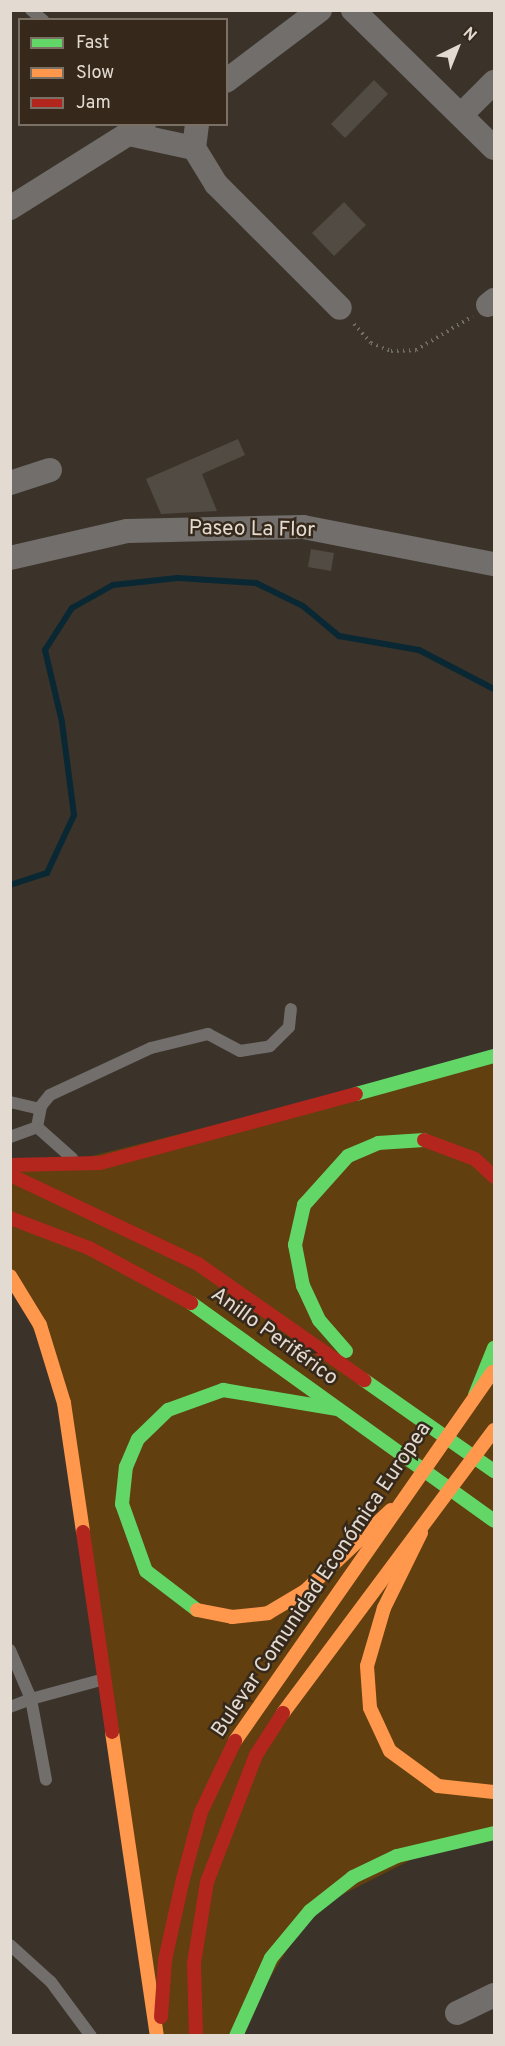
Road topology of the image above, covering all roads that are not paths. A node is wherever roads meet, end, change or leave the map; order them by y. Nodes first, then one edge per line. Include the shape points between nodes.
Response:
1 (320, 10) edge
2 (353, 10) edge
3 (228, 79) edge
4 (495, 82) edge
5 (461, 115) junction
6 (137, 129) edge
7 (195, 136) edge
8 (495, 148) edge
9 (10, 208) edge
10 (340, 308) road end
11 (50, 470) dead end
12 (10, 483) edge
13 (10, 558) edge
14 (495, 564) edge
15 (291, 1009) dead end
16 (495, 1056) edge
17 (10, 1102) edge
18 (40, 1109) junction
19 (37, 1127) junction
20 (10, 1137) edge
21 (10, 1165) edge
22 (79, 1165) junction
23 (10, 1176) edge
24 (495, 1177) edge
25 (10, 1218) edge
26 (10, 1276) edge
27 (495, 1348) edge
28 (495, 1368) edge
29 (377, 1387) junction
30 (475, 1395) junction
31 (337, 1409) junction
32 (495, 1430) edge
33 (495, 1471) edge
34 (391, 1510) junction
35 (495, 1521) edge
36 (421, 1533) junction
37 (10, 1650) edge
38 (105, 1679) junction
39 (31, 1700) junction
40 (10, 1707) edge
41 (46, 1780) dead end
42 (495, 1792) edge
43 (495, 1833) edge
44 (10, 1945) edge
45 (495, 1995) edge
46 (457, 2013) dead end
47 (91, 2036) edge
48 (159, 2036) edge
49 (196, 2036) edge
50 (236, 2036) edge

1 - 3 street
2 - 5 street
4 - 5 street
5 - 8 street
6 - 7 street
6 - 9 street
7 - 10 street via 216,184
11 - 12 street
13 - 14 street, Paseo La Flor via 127,531 303,526
15 - 18 lane via 289,1027 270,1046 240,1051 208,1034 151,1048 51,1095
16 - 22 main road
17 - 18 lane
18 - 19 lane
19 - 20 lane
19 - 22 lane
21 - 22 main road
23 - 29 main road, Anillo Periférico via 141,1233 198,1264
24 - 29 main road via 475,1159 442,1143 413,1138 378,1143 348,1156 304,1205 295,1245 303,1286 319,1320
25 - 31 main road, Anillo Periférico via 143,1275
26 - 38 main road via 40,1325 64,1403
27 - 30 main road
28 - 30 main road, Bulevar Comunidad Económica Europea
29 - 33 main road, Anillo Periférico
30 - 34 main road, Bulevar Comunidad Económica Europea
31 - 34 main road via 223,1390 168,1410 138,1439 126,1467 122,1504 146,1571 198,1611 232,1617 268,1612 305,1591
31 - 35 main road, Anillo Periférico
32 - 36 main road, Bulevar Comunidad Económica Europea
34 - 48 main road, Bulevar Comunidad Económica Europea via 235,1741 201,1812 165,1960
36 - 42 main road via 384,1608 370,1656 370,1708 390,1750 438,1786 483,1795
36 - 49 main road, Bulevar Comunidad Económica Europea via 291,1700 256,1755 228,1818 207,1882 194,1963
37 - 39 lane
38 - 39 lane
38 - 48 main road
39 - 40 lane
39 - 41 lane
43 - 50 main road via 397,1856 353,1877 310,1911 271,1958
44 - 47 lane via 51,1982
45 - 46 street

